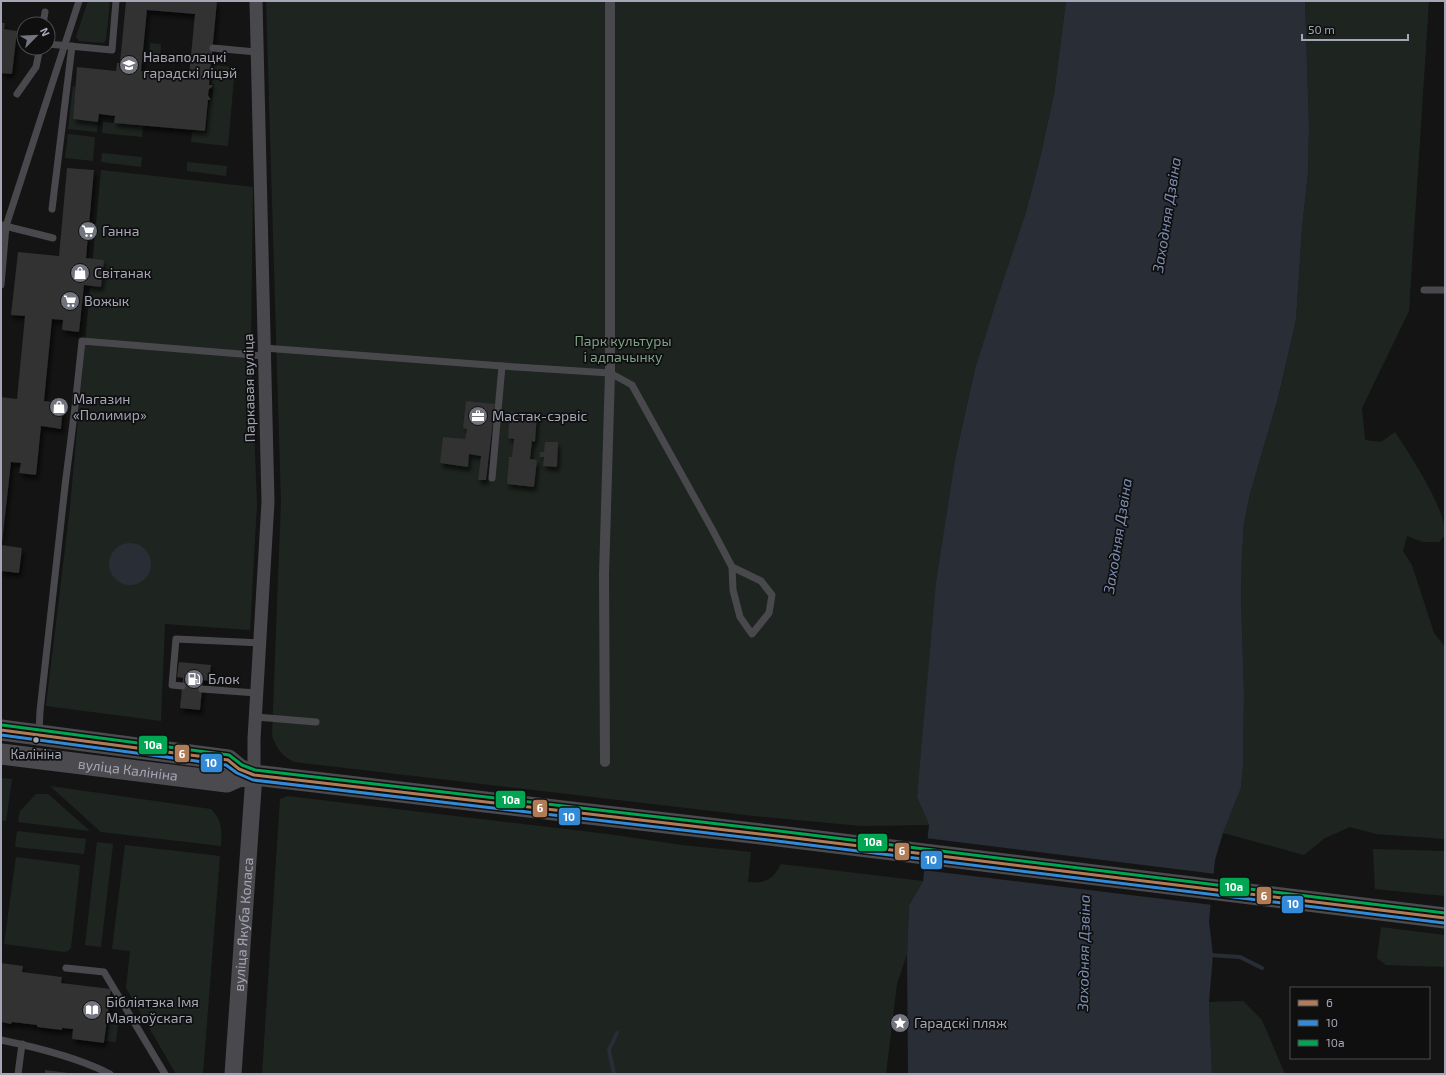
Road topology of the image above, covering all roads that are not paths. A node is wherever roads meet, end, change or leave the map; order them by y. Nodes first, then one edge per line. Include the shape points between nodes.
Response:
1 (79, 1) edge
2 (116, 1) edge
3 (256, 1) edge
4 (610, 1) edge
5 (45, 12) dead end
6 (44, 16) edge
7 (56, 45) edge
8 (69, 46) junction
9 (213, 48) dead end
10 (257, 52) junction
11 (38, 56) edge
12 (17, 94) dead end
13 (52, 209) dead end
14 (3, 226) edge
15 (53, 238) dead end
16 (1, 285) edge
17 (1424, 290) dead end
18 (1445, 290) edge
19 (264, 352) junction
20 (502, 366) junction
21 (610, 373) junction
22 (492, 478) dead end
23 (732, 567) junction
24 (260, 643) junction
25 (182, 686) dead end
26 (202, 689) dead end
27 (257, 693) junction
28 (256, 717) junction
29 (316, 722) dead end
30 (1, 730) edge
31 (38, 736) junction
32 (1, 754) edge
33 (604, 762) dead end
34 (254, 775) junction
35 (1445, 918) edge
36 (66, 968) dead end
37 (1, 1040) edge
38 (22, 1044) junction
39 (18, 1074) edge
40 (110, 1074) edge
41 (165, 1074) edge
42 (233, 1074) edge

1 - 8 lane
2 - 8 lane via 112,50
3 - 10 street, Паркавая вуліца
4 - 21 street
5 - 6 lane
7 - 8 lane
8 - 13 lane
8 - 14 lane
9 - 10 lane
10 - 19 street, Паркавая вуліца
11 - 12 lane via 36,67
14 - 15 lane
14 - 16 lane
17 - 18 lane
19 - 20 lane
19 - 24 street, Паркавая вуліца via 268,502
19 - 31 lane via 82,341
20 - 21 lane
20 - 22 lane
21 - 23 lane via 632,385
21 - 33 street via 604,575
23 - 23 lane via 761,581 772,595 769,613 752,634 740,617 733,590
24 - 25 lane via 176,639 172,685
24 - 27 street, Паркавая вуліца
26 - 27 lane
27 - 28 street, Паркавая вуліца
28 - 29 lane
28 - 34 street, Паркавая вуліца
30 - 31 main road, вуліца Калініна
31 - 34 main road, вуліца Калініна via 228,760 239,769
32 - 34 main road, вуліца Калініна via 227,782 238,777
34 - 35 main road, вуліца Калініна
34 - 42 street, вуліца Якуба Коласа
36 - 41 lane via 104,972
37 - 38 lane
38 - 39 lane
38 - 40 lane via 94,1065

